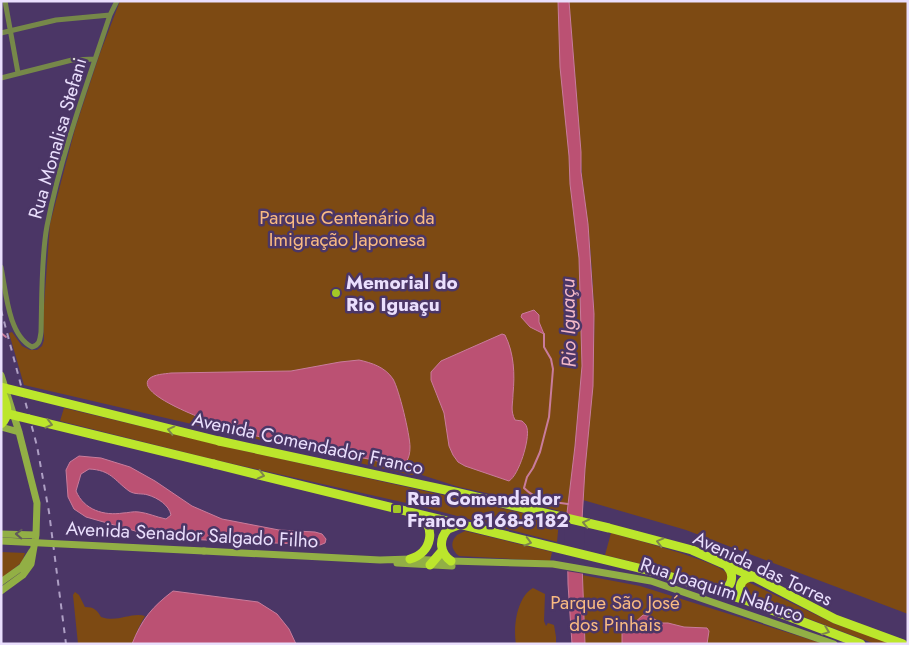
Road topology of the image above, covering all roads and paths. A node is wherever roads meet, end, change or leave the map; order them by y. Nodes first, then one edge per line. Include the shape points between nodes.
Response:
1 (5, 1) edge
2 (117, 1) edge
3 (110, 15) junction
4 (11, 31) junction
5 (1, 34) edge
6 (95, 59) junction
7 (18, 73) junction
8 (1, 78) edge
9 (1, 267) edge
10 (1, 375) edge
11 (1, 387) edge
12 (1, 391) edge
13 (1, 412) edge
14 (16, 422) junction
15 (3, 427) edge
16 (19, 432) junction
17 (413, 512) junction
18 (461, 524) junction
19 (609, 528) joint
20 (1, 534) edge
21 (36, 535) junction
22 (1, 541) edge
23 (34, 549) junction
24 (442, 551) junction
25 (410, 558) junction
26 (380, 560) junction
27 (601, 560) joint
28 (433, 562) junction
29 (451, 562) junction
30 (476, 562) junction
31 (725, 564) junction
32 (599, 571) joint
33 (754, 577) junction
34 (1, 582) edge
35 (1, 591) edge
36 (715, 592) junction
37 (748, 601) junction
38 (834, 644) edge
39 (861, 644) edge
40 (902, 644) edge

1 - 4 street
2 - 3 street, Rua Monalisa Stefani
3 - 4 street via 56,20
3 - 6 street, Rua Monalisa Stefani
4 - 5 street
4 - 7 street
6 - 7 street via 72,60
6 - 9 street, Rua Monalisa Stefani via 70,136 47,228 41,332 36,346 25,344 18,336
7 - 8 street
10 - 14 main road
19 -> 11 highway, Avenida Comendador Franco, bridge via 219,441
12 - 15 highway via 7,410
13 -> 17 highway, Avenida Comendador Franco, bridge
14 - 15 main road
14 - 16 main road
15 - 16 main road
16 - 21 main road via 37,503
17 - 18 highway, Avenida Comendador Franco
17 - 25 highway via 425,520 430,529 430,539 423,552
18 - 24 highway via 445,532 441,541
18 -> 27 highway, Avenida Comendador Franco
31 -> 19 highway, Avenida das Torres via 692,550
21 -> 20 main road
21 - 23 main road
22 - 26 main road, Avenida Senador Salgado Filho, bridge
23 - 34 main road via 22,567
23 - 35 main road via 31,564 23,575
24 - 28 highway
24 - 29 highway
25 - 26 main road, Avenida Senador Salgado Filho
25 - 28 main road, Avenida Senador Salgado Filho
26 - 28 main road, Avenida Senador Salgado Filho
27 - 36 highway, Avenida das Torres via 659,573
28 - 29 main road, Avenida Senador Salgado Filho
28 - 30 main road, Avenida Senador Salgado Filho via 458,566
29 - 30 main road, Avenida Senador Salgado Filho
30 - 32 main road, Avenida Senador Salgado Filho via 553,564
31 - 33 highway, Avenida das Torres
31 - 36 highway via 731,571 732,580 727,588
32 - 38 main road, Rua Joaquim Nabuco via 669,586
33 - 37 highway via 743,580 740,588 741,596
33 - 40 highway, Avenida das Torres via 835,619
36 - 37 highway, Avenida das Torres
37 -> 39 highway, Avenida das Torres

